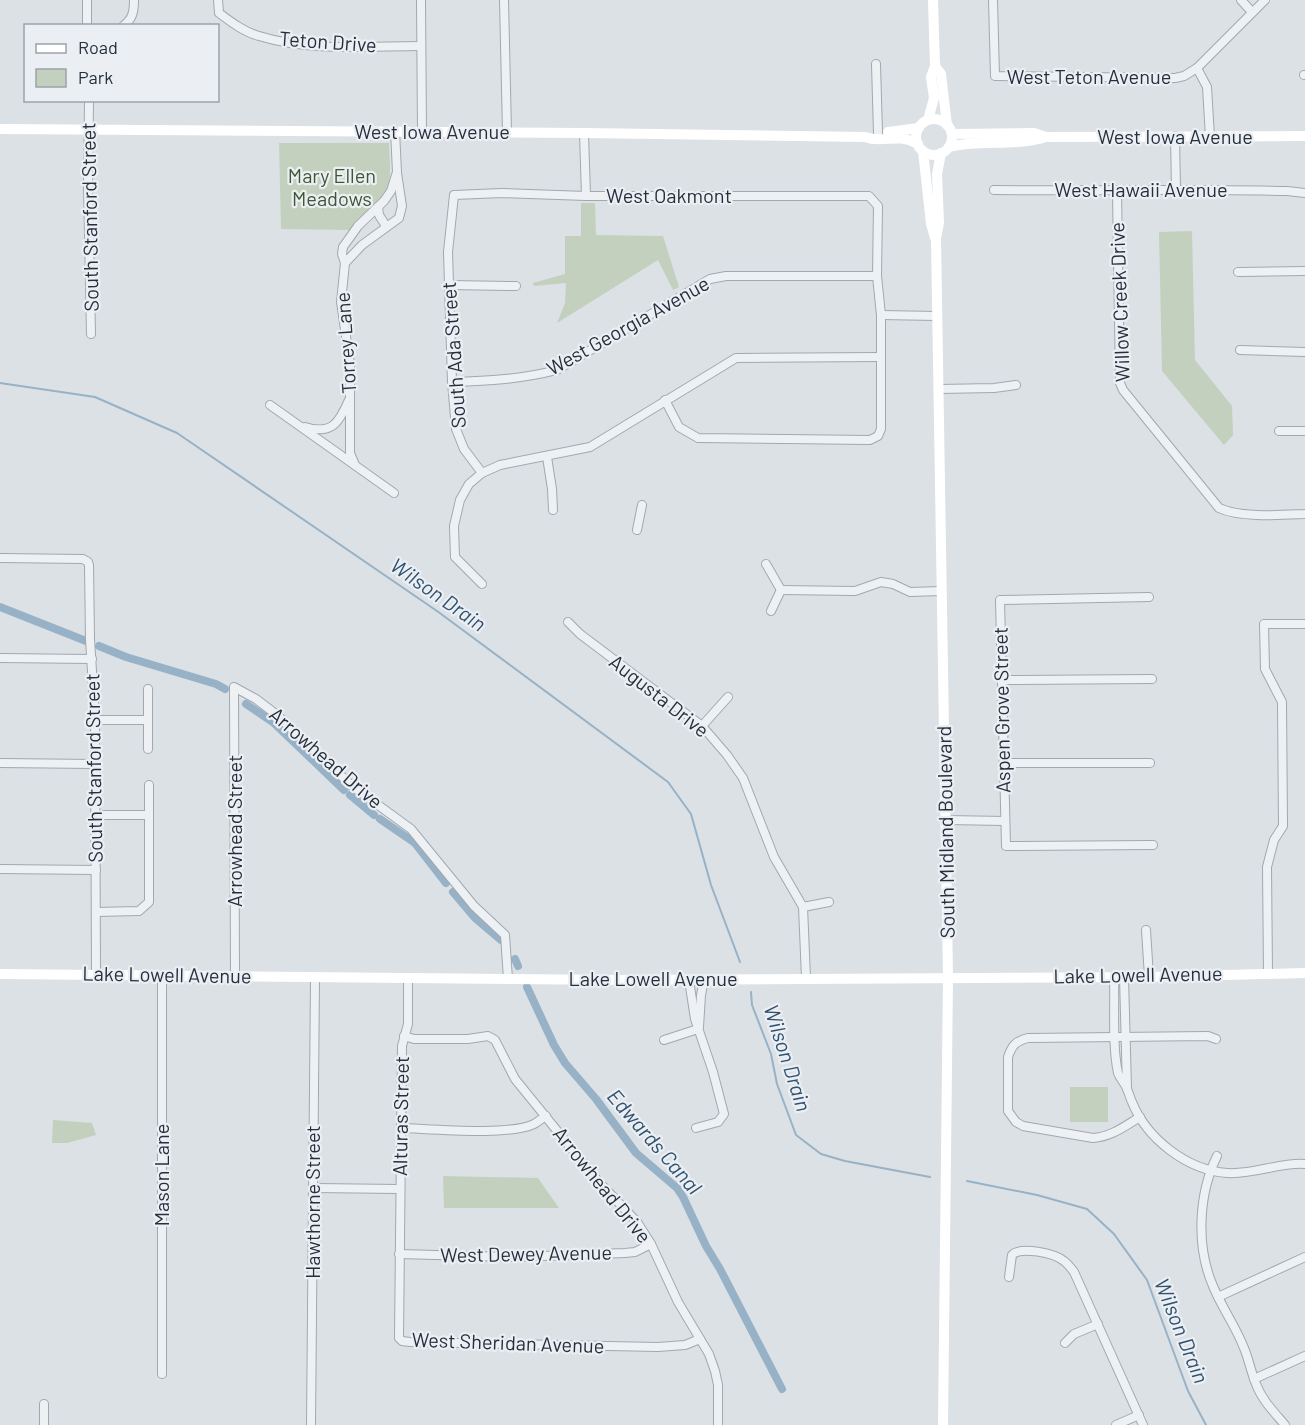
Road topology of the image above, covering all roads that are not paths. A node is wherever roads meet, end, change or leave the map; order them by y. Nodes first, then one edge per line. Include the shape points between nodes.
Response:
1 (87, 0) edge
2 (134, 0) edge
3 (218, 0) edge
4 (421, 0) edge
5 (504, 0) edge
6 (933, 0) edge
7 (993, 0) edge
8 (1241, 0) edge
9 (1265, 0) edge
10 (1252, 12) junction
11 (87, 24) edge
12 (126, 24) edge
13 (421, 46) junction
14 (876, 64) dead end
15 (935, 66) junction
16 (1197, 68) junction
17 (89, 102) edge
18 (928, 120) junction
19 (919, 128) junction
20 (0, 129) edge
21 (89, 129) junction
22 (950, 129) junction
23 (395, 131) junction
24 (422, 132) junction
25 (507, 132) junction
26 (584, 133) junction
27 (878, 133) junction
28 (1175, 136) junction
29 (1305, 136) edge
30 (865, 137) junction
31 (1046, 137) junction
32 (1210, 137) junction
33 (920, 147) junction
34 (945, 150) junction
35 (397, 172) junction
36 (1176, 189) junction
37 (994, 190) dead end
38 (1117, 191) junction
39 (1305, 193) edge
40 (586, 196) junction
41 (378, 207) junction
42 (453, 210) joint
43 (386, 226) junction
44 (936, 238) junction
45 (345, 263) junction
46 (1305, 271) edge
47 (1238, 272) dead end
48 (877, 276) junction
49 (449, 285) junction
50 (516, 286) dead end
51 (881, 315) junction
52 (937, 316) junction
53 (91, 334) dead end
54 (1240, 351) dead end
55 (1305, 352) edge
56 (881, 357) junction
57 (452, 382) junction
58 (1016, 385) dead end
59 (939, 388) junction
60 (350, 396) junction
61 (665, 400) junction
62 (270, 405) dead end
63 (298, 425) junction
64 (1279, 431) dead end
65 (1305, 431) edge
66 (547, 457) junction
67 (355, 465) junction
68 (482, 473) junction
69 (394, 493) dead end
70 (642, 505) dead end
71 (552, 510) dead end
72 (1305, 514) edge
73 (637, 530) dead end
74 (0, 558) edge
75 (766, 564) dead end
76 (482, 584) dead end
77 (782, 590) junction
78 (941, 591) junction
79 (1149, 597) dead end
80 (771, 611) dead end
81 (568, 621) dead end
82 (1305, 624) edge
83 (0, 658) edge
84 (92, 658) junction
85 (1152, 679) dead end
86 (1002, 680) junction
87 (234, 687) joint
88 (148, 689) dead end
89 (728, 698) dead end
90 (95, 720) junction
91 (148, 720) junction
92 (702, 726) junction
93 (148, 748) dead end
94 (1003, 762) junction
95 (0, 763) edge
96 (1150, 763) dead end
97 (95, 764) junction
98 (149, 785) dead end
99 (96, 815) junction
100 (149, 815) junction
101 (946, 820) junction
102 (1005, 821) junction
103 (1153, 845) dead end
104 (0, 870) edge
105 (96, 870) junction
106 (829, 902) dead end
107 (803, 907) junction
108 (96, 912) junction
109 (1146, 930) dead end
110 (1268, 973) junction
111 (1305, 973) edge
112 (0, 974) edge
113 (96, 974) junction
114 (162, 975) junction
115 (235, 975) junction
116 (1119, 976) junction
117 (1149, 976) junction
118 (948, 977) junction
119 (315, 978) junction
120 (408, 978) junction
121 (806, 978) junction
122 (508, 979) junction
123 (689, 980) junction
124 (704, 980) junction
125 (698, 1029) junction
126 (404, 1036) junction
127 (1116, 1037) junction
128 (1125, 1037) junction
129 (1216, 1039) dead end
130 (664, 1040) dead end
131 (1127, 1088) junction
132 (546, 1116) junction
133 (1140, 1117) junction
134 (402, 1128) junction
135 (696, 1128) dead end
136 (1216, 1156) dead end
137 (1305, 1164) edge
138 (1210, 1170) junction
139 (314, 1188) junction
140 (399, 1189) junction
141 (651, 1244) junction
142 (399, 1254) junction
143 (1305, 1257) edge
144 (1009, 1277) dead end
145 (1218, 1297) junction
146 (1098, 1324) junction
147 (700, 1339) junction
148 (1065, 1342) dead end
149 (1305, 1356) edge
150 (162, 1374) dead end
151 (1254, 1379) junction
152 (44, 1404) dead end
153 (1139, 1415) junction
154 (44, 1425) edge
155 (310, 1425) edge
156 (718, 1425) edge
157 (943, 1425) edge
158 (1116, 1425) edge
159 (1143, 1425) edge
160 (1285, 1425) edge

1 - 11 street
2 - 12 street via 134,13
3 - 13 street, Teton Drive via 219,13 258,36 298,45
4 - 13 street
5 - 25 street
6 - 15 main road
7 - 16 street, West Teton Avenue via 995,76 1175,78
8 - 10 street
9 - 10 street, West Teton Avenue
10 - 16 street, West Teton Avenue
13 - 24 street
14 - 27 street
15 - 18 main road via 931,77 934,98
15 - 22 main road via 941,74
16 - 32 street via 1207,87
17 - 21 street, South Stanford Street
18 - 19 main road
18 - 22 main road via 940,120
19 - 27 main road, West Iowa Avenue
19 - 33 main road
20 - 21 main road, West Iowa Avenue
21 - 23 main road, West Iowa Avenue
21 - 53 street, South Stanford Street
22 - 31 main road, West Iowa Avenue
22 - 34 main road
23 - 24 main road, West Iowa Avenue
23 - 35 street, Torrey Lane
24 - 25 main road, West Iowa Avenue
25 - 26 main road, West Iowa Avenue
26 - 30 main road, West Iowa Avenue
26 - 40 street
27 - 30 main road, West Iowa Avenue
28 - 31 main road, West Iowa Avenue
28 - 32 main road, West Iowa Avenue
28 - 36 street
29 - 32 main road, West Iowa Avenue
30 - 33 main road, West Iowa Avenue via 907,138
31 - 34 main road, West Iowa Avenue via 963,144
33 - 34 main road via 934,155
33 - 44 main road, South Midland Boulevard
34 - 44 main road, South Midland Boulevard via 937,174
35 - 41 street, Torrey Lane via 391,192
35 - 43 street via 401,215
36 - 38 street, West Hawaii Avenue
36 - 39 street, West Hawaii Avenue
37 - 38 street, West Hawaii Avenue
38 - 72 street, Willow Creek Drive via 1123,390 1219,508 1250,514
40 - 42 street, West Oakmont via 454,195
40 - 48 street, West Oakmont via 868,196 878,206
41 - 43 street
41 - 45 street, Torrey Lane via 343,247
42 - 49 street, South Ada Street
43 - 45 street
44 - 52 main road, South Midland Boulevard
45 - 60 street, Torrey Lane via 341,302 350,364
46 - 47 street
48 - 51 street
48 - 57 street, West Georgia Avenue via 710,279 557,370 504,380
49 - 50 street
49 - 57 street, South Ada Street
51 - 52 street
51 - 56 street
52 - 59 main road, South Midland Boulevard
54 - 55 street
56 - 61 street via 736,358
56 - 61 street via 881,429 870,440 698,438 679,427
57 - 68 street, South Ada Street via 456,429 464,449
58 - 59 street
59 - 78 main road, South Midland Boulevard
60 - 63 street via 340,419 327,430
60 - 67 street, Torrey Lane via 350,453
61 - 66 street via 590,447
62 - 63 street
63 - 67 street
64 - 65 street
66 - 68 street via 500,465
66 - 71 street
67 - 69 street
68 - 76 street via 469,484 460,500 454,526 454,556
70 - 73 street
74 - 84 street, South Stanford Street via 88,562
75 - 77 street
77 - 78 street via 855,591 881,582 910,592
77 - 80 street
78 - 101 main road, South Midland Boulevard
79 - 86 street, Aspen Grove Street via 1000,600
81 - 92 street, Augusta Drive
82 - 110 street via 1264,624 1265,669 1282,702 1283,826 1274,840 1267,867
83 - 84 street
84 - 90 street, South Stanford Street
85 - 86 street
86 - 94 street, Aspen Grove Street
87 - 115 street, Arrowhead Street
87 - 122 street, Arrowhead Drive via 277,715 352,786 420,839 474,906 506,935
88 - 91 street
89 - 92 street
90 - 91 street
90 - 97 street, South Stanford Street
91 - 93 street
92 - 107 street, Augusta Drive via 743,778 774,857
94 - 96 street
94 - 102 street, Aspen Grove Street
95 - 97 street
97 - 99 street, South Stanford Street
98 - 100 street
99 - 100 street
99 - 105 street, South Stanford Street
100 - 108 street via 149,903 139,911
101 - 102 street, Aspen Grove Street
101 - 118 main road, South Midland Boulevard
102 - 103 street, Aspen Grove Street via 1006,846
104 - 105 street
105 - 108 street, South Stanford Street
106 - 107 street
107 - 121 street, Augusta Drive
108 - 113 street, South Stanford Street
109 - 117 street
110 - 111 main road, Lake Lowell Avenue
110 - 117 main road, Lake Lowell Avenue
112 - 113 main road, Lake Lowell Avenue
113 - 114 main road, Lake Lowell Avenue
114 - 115 main road, Lake Lowell Avenue
114 - 150 street, Mason Lane
115 - 119 main road, Lake Lowell Avenue
116 - 117 main road, Lake Lowell Avenue
116 - 118 main road, Lake Lowell Avenue
116 - 127 street
116 - 128 street
118 - 121 main road, Lake Lowell Avenue
118 - 157 main road, South Midland Boulevard
119 - 120 main road, Lake Lowell Avenue
119 - 139 street, Hawthorne Street
120 - 122 main road, Lake Lowell Avenue
120 - 126 street, Alturas Street via 408,1024
121 - 124 main road, Lake Lowell Avenue
122 - 123 main road, Lake Lowell Avenue
123 - 124 main road, Lake Lowell Avenue
123 - 125 street
124 - 125 street
125 - 130 street
125 - 135 street via 724,1114 718,1122
126 - 132 street, Arrowhead Drive via 488,1036 495,1040 515,1079
126 - 134 street, Alturas Street
127 - 128 street
127 - 131 street via 1119,1077
127 - 133 street via 1020,1040 1014,1044 1008,1057 1008,1111 1023,1126 1093,1137 1111,1135
128 - 129 street
128 - 131 street
131 - 133 street
132 - 134 street via 534,1124 510,1129
132 - 141 street, Arrowhead Drive via 637,1222
133 - 138 street via 1174,1153
134 - 140 street, Alturas Street
136 - 138 street
137 - 138 street via 1240,1173
138 - 145 street via 1202,1243
139 - 140 street
139 - 155 street, Hawthorne Street
140 - 142 street, Alturas Street
141 - 142 street, West Dewey Avenue via 625,1253 513,1257
141 - 147 street, Arrowhead Drive
142 - 147 street, West Sheridan Avenue via 402,1341 674,1347
143 - 145 street
144 - 146 street via 1011,1259 1017,1251 1063,1260 1074,1272
145 - 151 street via 1245,1349
146 - 148 street
146 - 153 street
147 - 156 street, Arrowhead Drive via 718,1385
149 - 151 street
151 - 160 street via 1265,1402
152 - 154 street
153 - 158 street
153 - 159 street

